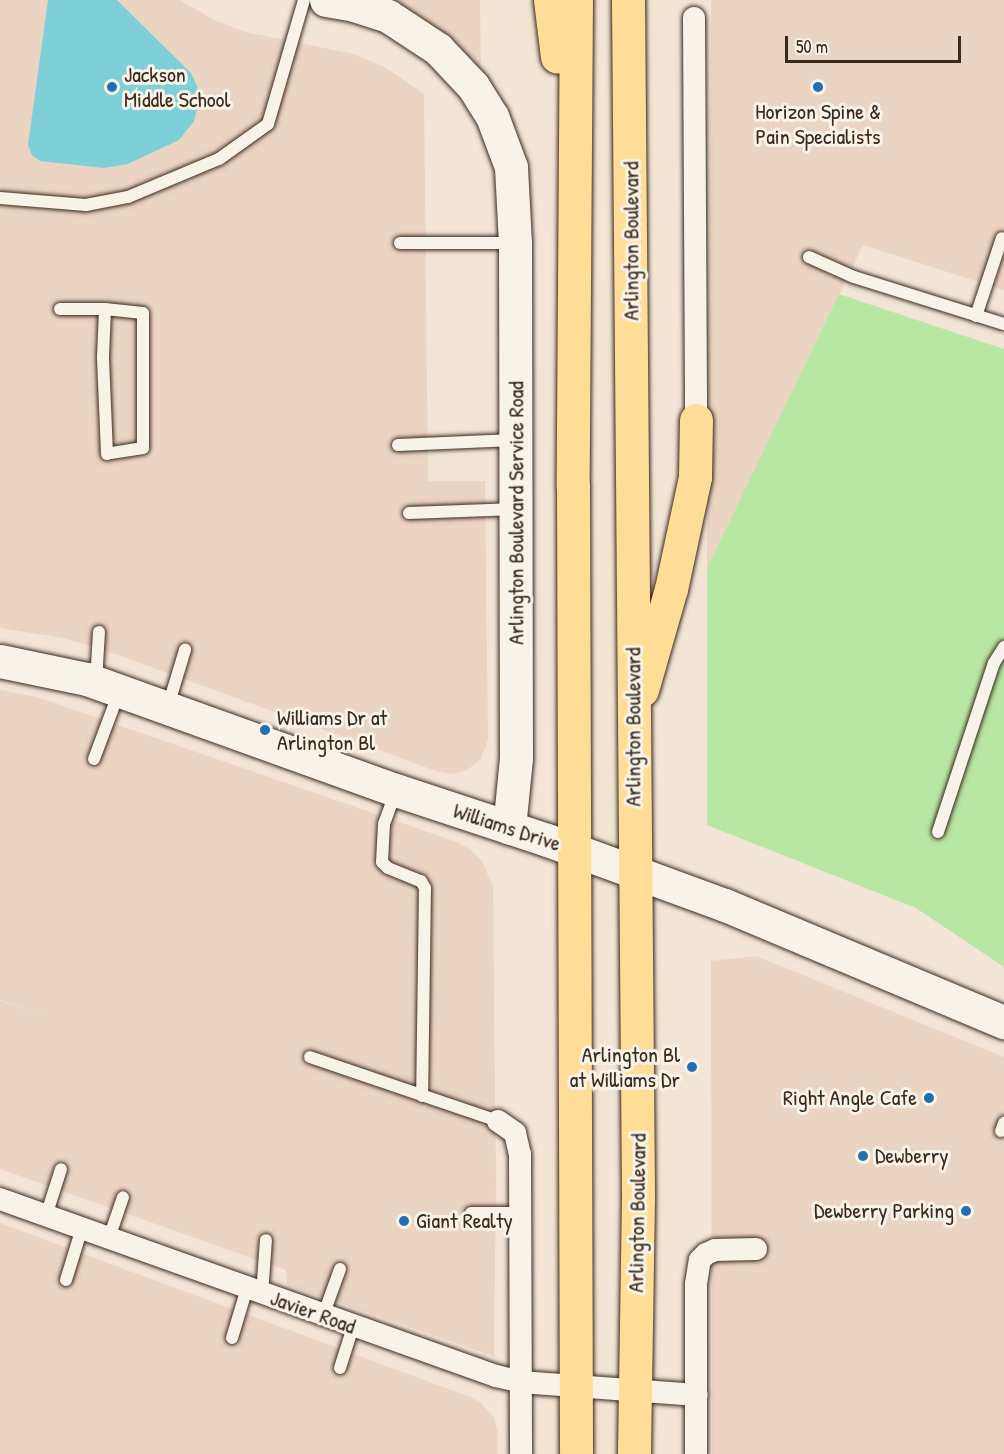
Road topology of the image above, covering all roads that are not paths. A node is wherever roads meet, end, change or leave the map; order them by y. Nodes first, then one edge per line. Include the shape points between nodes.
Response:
1 (304, 0) edge
2 (326, 0) edge
3 (550, 0) edge
4 (576, 0) edge
5 (628, 0) edge
6 (649, 0) edge
7 (694, 18) dead end
8 (0, 198) edge
9 (631, 199) junction
10 (1002, 238) dead end
11 (400, 243) dead end
12 (515, 243) junction
13 (809, 256) dead end
14 (573, 277) junction
15 (60, 309) dead end
16 (105, 309) junction
17 (976, 316) junction
18 (1004, 324) edge
19 (696, 420) joint
20 (515, 440) junction
21 (398, 445) dead end
22 (516, 509) junction
23 (409, 513) dead end
24 (99, 632) dead end
25 (1004, 647) edge
26 (185, 650) dead end
27 (0, 661) edge
28 (108, 686) junction
29 (168, 708) junction
30 (632, 720) junction
31 (94, 759) dead end
32 (396, 790) junction
33 (509, 828) junction
34 (938, 832) dead end
35 (575, 850) junction
36 (634, 872) junction
37 (1004, 1022) edge
38 (310, 1057) dead end
39 (422, 1096) junction
40 (498, 1121) joint
41 (61, 1169) dead end
42 (123, 1197) dead end
43 (0, 1199) edge
44 (471, 1213) dead end
45 (520, 1213) junction
46 (46, 1216) junction
47 (82, 1228) junction
48 (109, 1238) junction
49 (266, 1240) dead end
50 (756, 1249) dead end
51 (340, 1269) dead end
52 (66, 1280) dead end
53 (255, 1291) junction
54 (323, 1316) junction
55 (353, 1327) junction
56 (232, 1338) dead end
57 (340, 1368) dead end
58 (521, 1382) junction
59 (577, 1386) junction
60 (634, 1390) junction
61 (697, 1395) junction
62 (521, 1454) edge
63 (576, 1454) edge
64 (634, 1454) edge
65 (696, 1454) edge

1 - 8 lane via 268,124 219,159 128,197 86,205
2 - 12 street, Arlington Boulevard Service Road via 388,16 438,49 473,86 503,142 511,167
3 - 14 main road via 562,102
4 - 14 main road
5 - 9 main road, Arlington Boulevard
6 - 9 main road
7 - 19 street
9 - 30 main road, Arlington Boulevard
10 - 17 lane
11 - 12 lane
12 - 20 street, Arlington Boulevard Service Road
13 - 17 lane via 854,277
14 - 35 main road
15 - 16 lane
16 - 16 lane via 103,357 107,454 143,448 142,313
17 - 18 lane
19 - 30 main road via 695,477 671,589
20 - 21 lane
20 - 22 street, Arlington Boulevard Service Road
22 - 23 lane
22 - 33 street, Arlington Boulevard Service Road via 516,758
24 - 28 lane
25 - 34 lane via 994,663
26 - 29 lane
27 - 28 street, Williams Drive via 38,666
28 - 29 street, Williams Drive
28 - 31 lane
29 - 32 street, Williams Drive
30 - 36 main road, Arlington Boulevard
32 - 33 street, Williams Drive
32 - 39 lane via 384,824 382,862 421,881 425,888
33 - 35 street, Williams Drive
35 - 36 street, Williams Drive
35 - 59 main road
36 - 37 street, Williams Drive via 726,905
36 - 60 main road, Arlington Boulevard via 638,1198
38 - 39 lane
39 - 40 lane
40 - 45 street via 515,1133 519,1142
41 - 46 lane
42 - 48 lane
43 - 46 street, Javier Road
44 - 45 lane
45 - 58 street
46 - 47 street, Javier Road
47 - 48 street, Javier Road
47 - 52 lane
48 - 53 street, Javier Road
49 - 53 lane
50 - 61 street via 715,1250 700,1260 696,1284
51 - 54 lane
53 - 54 street, Javier Road
53 - 56 lane
54 - 55 street, Javier Road
55 - 57 lane
55 - 58 street, Javier Road via 468,1368
58 - 59 street, Javier Road
58 - 62 street
59 - 60 street, Javier Road
59 - 63 main road
60 - 61 street, Javier Road
60 - 64 main road, Arlington Boulevard
61 - 65 street

